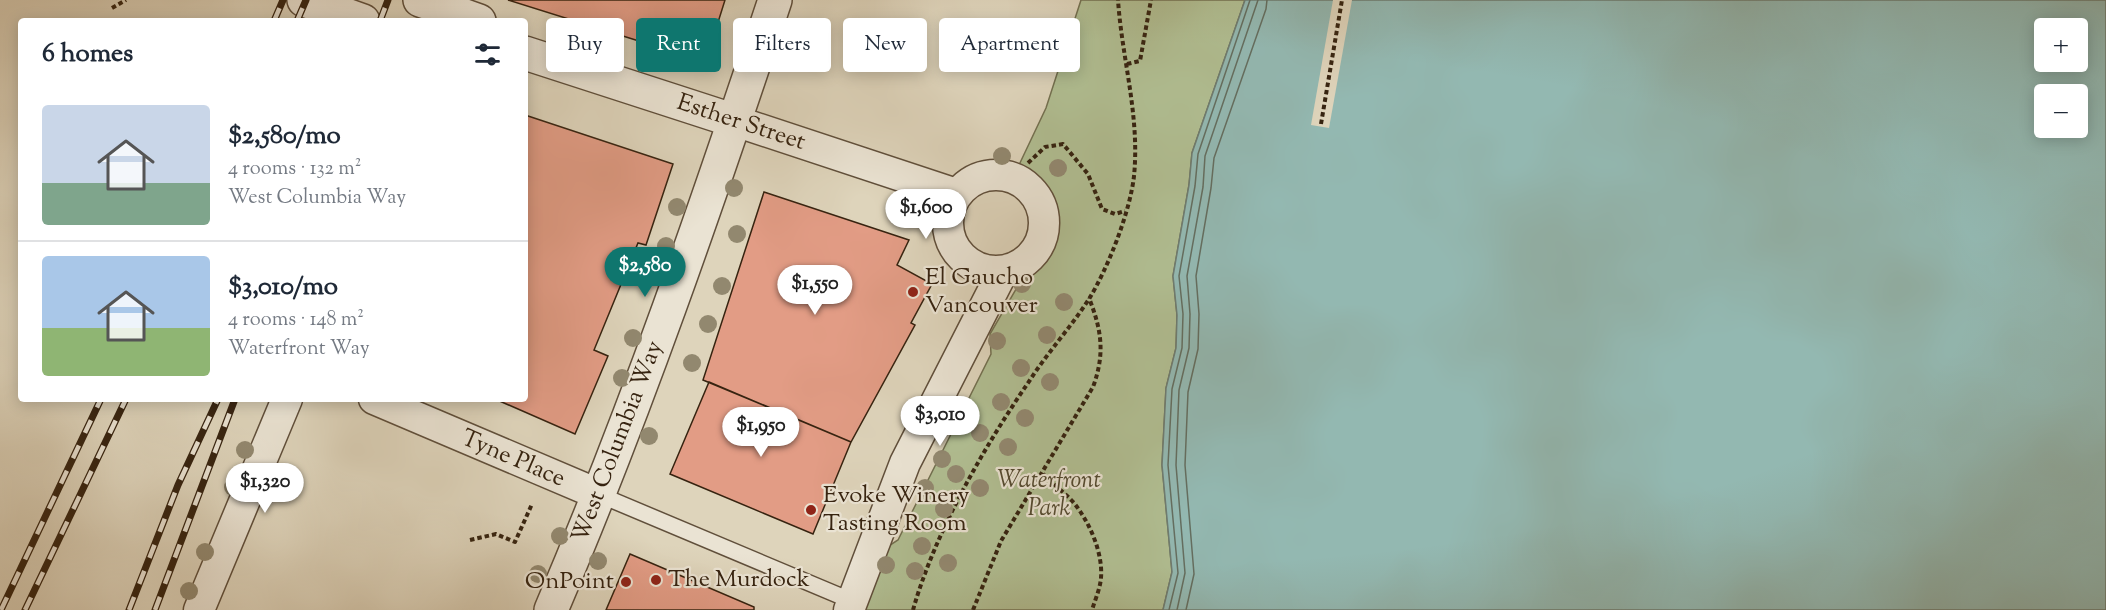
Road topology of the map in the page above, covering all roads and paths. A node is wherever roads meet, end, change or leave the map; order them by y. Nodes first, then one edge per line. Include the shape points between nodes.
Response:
1 (126, 0) edge
2 (304, 0) edge
3 (776, 0) edge
4 (1118, 0) edge
5 (1151, 0) edge
6 (1342, 0) edge
7 (431, 2) edge
8 (112, 8) dead end
9 (355, 18) edge
10 (471, 18) edge
11 (528, 54) edge
12 (1127, 63) junction
13 (735, 121) junction
14 (1321, 124) dead end
15 (1028, 163) dead end
16 (956, 194) junction
17 (1125, 211) junction
18 (1003, 271) junction
19 (1089, 298) junction
20 (286, 402) edge
21 (381, 402) edge
22 (1043, 474) junction
23 (600, 495) junction
24 (532, 504) dead end
25 (470, 540) dead end
26 (850, 605) edge
27 (199, 610) edge
28 (551, 610) edge
29 (913, 610) edge
30 (973, 610) edge
31 (1092, 610) edge

1 - 8 path
2 - 9 street
3 - 13 street, West Columbia Way
4 - 12 path
5 - 12 path via 1140,61
6 - 14 path
7 - 10 street
11 - 13 street, Esther Street
12 - 17 path via 1136,150 1134,178
13 - 16 street, Esther Street
13 - 23 street, West Columbia Way
15 - 17 path via 1045,147 1063,144 1088,174 1102,209 1115,214
16 - 18 street via 947,225 959,255 972,265
16 - 18 street via 981,176 997,174 1026,184 1037,196 1044,211 1041,242 1032,256
17 - 19 path via 1117,240
18 - 26 street via 905,463
19 - 22 path via 1102,349 1100,368
19 - 29 path via 1029,380 970,476 922,579
20 - 27 street
21 - 23 street, Tyne Place
22 - 30 path via 1001,541
22 - 31 path via 1074,503 1096,543 1101,579
23 - 26 lane, Tyne Place
23 - 28 street, West Columbia Way
24 - 25 path via 515,542 496,534

